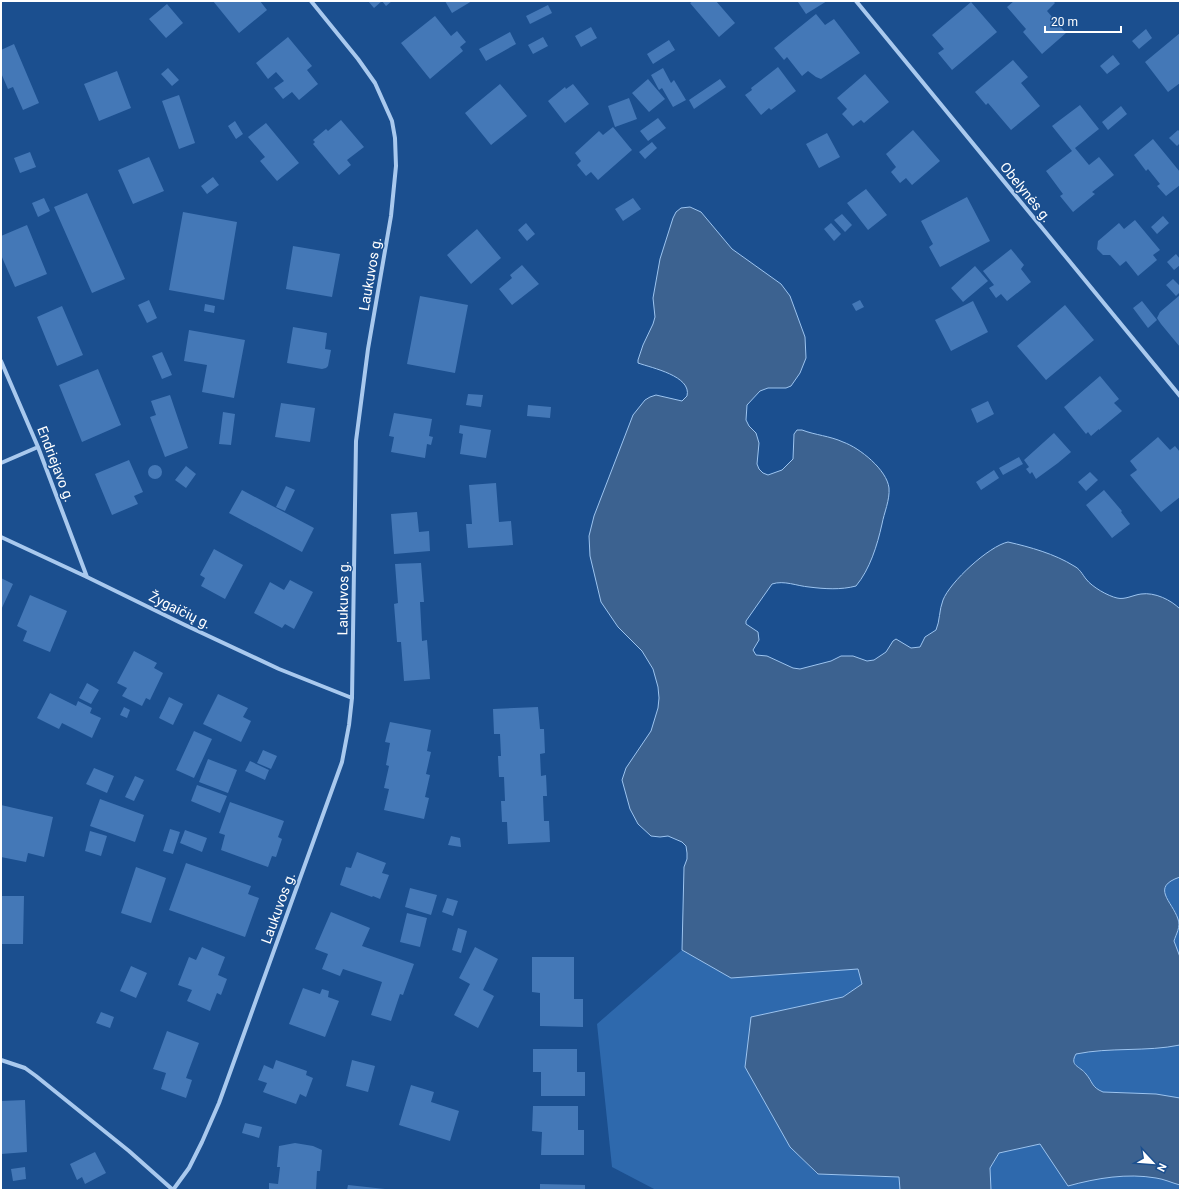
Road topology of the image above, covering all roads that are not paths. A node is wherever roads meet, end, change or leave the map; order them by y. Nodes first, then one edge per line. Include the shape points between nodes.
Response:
1 (311, 1) edge
2 (856, 1) edge
3 (1, 360) edge
4 (1180, 396) edge
5 (38, 447) junction
6 (1, 463) edge
7 (1, 538) edge
8 (87, 577) junction
9 (352, 698) junction
10 (1, 1060) edge
11 (173, 1190) edge

1 - 9 street, Laukuvos g. via 376,84 392,121 395,138 396,166 391,216 368,349 356,441
2 - 4 street, Obelynės g.
3 - 5 street, Endriejavo g.
5 - 6 street
5 - 8 street, Endriejavo g.
7 - 8 street, Žygaičių g.
8 - 9 street, Žygaičių g. via 272,665
9 - 11 street, Laukuvos g. via 342,762 219,1103 189,1168
10 - 11 street, Laukuvos g. via 25,1068 36,1076

